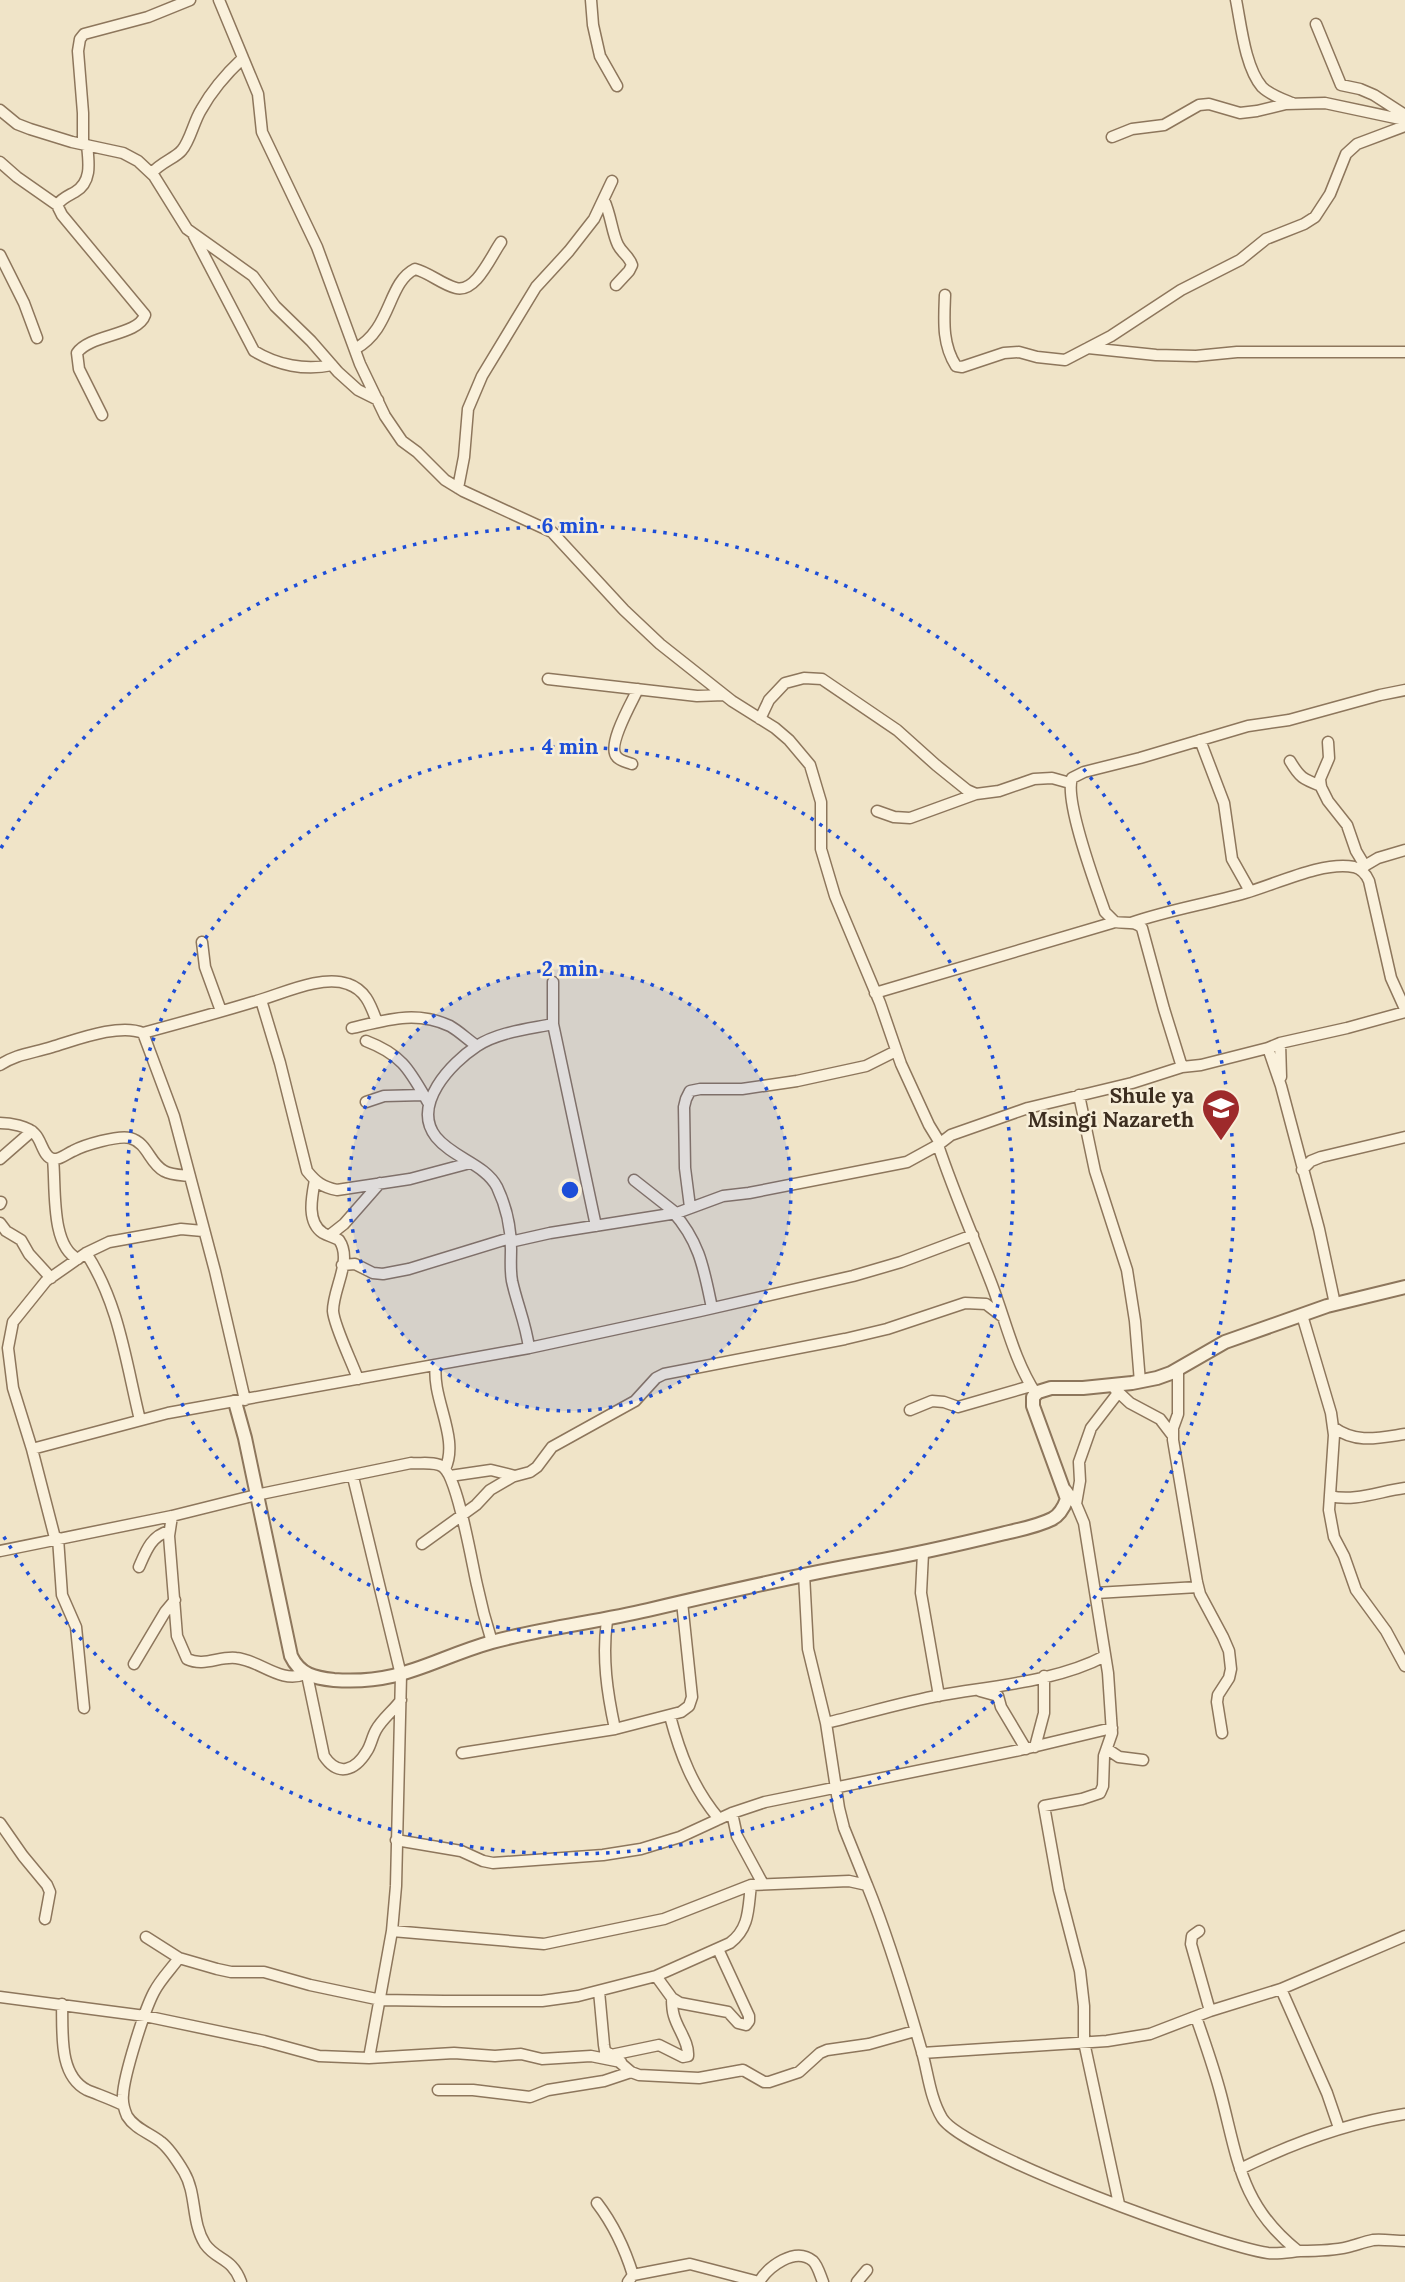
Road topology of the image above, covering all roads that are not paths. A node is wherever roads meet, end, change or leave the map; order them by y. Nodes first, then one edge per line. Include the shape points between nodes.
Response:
1 (190, 0) edge
2 (219, 0) edge
3 (591, 0) edge
4 (1236, 0) edge
5 (1316, 24) dead end
6 (243, 58) junction
7 (617, 86) dead end
8 (1294, 103) junction
9 (0, 110) edge
10 (1405, 114) edge
11 (1405, 120) edge
12 (1405, 126) edge
13 (1112, 137) dead end
14 (85, 145) junction
15 (0, 162) edge
16 (152, 173) junction
17 (612, 181) dead end
18 (604, 200) junction
19 (57, 205) junction
20 (192, 233) junction
21 (501, 242) dead end
22 (0, 255) edge
23 (616, 285) dead end
24 (945, 295) dead end
25 (37, 338) dead end
26 (1088, 348) junction
27 (355, 349) junction
28 (1405, 352) edge
29 (332, 365) junction
30 (378, 400) junction
31 (102, 415) dead end
32 (458, 488) junction
33 (548, 679) dead end
34 (638, 689) junction
35 (1405, 690) edge
36 (724, 695) junction
37 (760, 719) junction
38 (1200, 740) junction
39 (1328, 743) dead end
40 (1290, 761) dead end
41 (632, 764) dead end
42 (1070, 783) junction
43 (1321, 786) junction
44 (976, 794) junction
45 (877, 811) dead end
46 (1405, 850) edge
47 (1362, 867) junction
48 (1250, 891) junction
49 (1115, 922) junction
50 (1130, 923) junction
51 (202, 942) dead end
52 (553, 982) dead end
53 (875, 993) junction
54 (261, 1000) junction
55 (221, 1011) junction
56 (1405, 1011) edge
57 (377, 1022) junction
58 (553, 1024) junction
59 (352, 1028) dead end
60 (143, 1032) junction
61 (366, 1041) dead end
62 (1280, 1043) junction
63 (477, 1046) junction
64 (1268, 1048) junction
65 (896, 1051) junction
66 (0, 1065) edge
67 (1182, 1067) junction
68 (1281, 1086) junction
69 (1079, 1095) junction
70 (426, 1100) junction
71 (366, 1102) dead end
72 (0, 1123) edge
73 (32, 1131) junction
74 (1405, 1137) edge
75 (939, 1144) junction
76 (1298, 1154) junction
77 (1316, 1158) junction
78 (0, 1159) edge
79 (53, 1159) junction
80 (470, 1163) junction
81 (1302, 1170) junction
82 (190, 1176) junction
83 (314, 1180) junction
84 (634, 1181) dead end
85 (380, 1183) junction
86 (690, 1207) junction
87 (675, 1213) junction
88 (0, 1223) edge
89 (596, 1226) junction
90 (203, 1231) junction
91 (972, 1235) junction
92 (330, 1236) junction
93 (510, 1240) junction
94 (82, 1256) junction
95 (342, 1265) junction
96 (51, 1278) junction
97 (1405, 1287) edge
98 (1335, 1304) junction
99 (712, 1308) junction
100 (1302, 1315) junction
101 (1003, 1317) junction
102 (529, 1348) junction
103 (436, 1365) junction
104 (5, 1368) edge
105 (1178, 1369) junction
106 (358, 1379) junction
107 (1140, 1382) junction
108 (1115, 1389) junction
109 (1033, 1390) junction
110 (240, 1401) junction
111 (910, 1410) dead end
112 (140, 1420) junction
113 (1333, 1427) junction
114 (1405, 1434) edge
115 (1173, 1436) junction
116 (32, 1449) junction
117 (447, 1473) junction
118 (353, 1476) junction
119 (515, 1476) junction
120 (1405, 1488) edge
121 (1065, 1490) junction
122 (256, 1495) junction
123 (1330, 1496) junction
124 (1076, 1504) junction
125 (173, 1516) junction
126 (462, 1516) junction
127 (169, 1531) junction
128 (56, 1538) junction
129 (422, 1544) dead end
130 (0, 1551) edge
131 (923, 1553) junction
132 (139, 1567) dead end
133 (804, 1574) junction
134 (1198, 1587) junction
135 (1096, 1593) junction
136 (175, 1600) junction
137 (682, 1602) junction
138 (607, 1620) junction
139 (492, 1642) junction
140 (1105, 1656) junction
141 (134, 1664) dead end
142 (1405, 1666) edge
143 (306, 1674) junction
144 (401, 1675) junction
145 (1044, 1676) junction
146 (976, 1690) junction
147 (939, 1696) junction
148 (401, 1700) junction
149 (84, 1708) dead end
150 (670, 1716) junction
151 (826, 1723) junction
152 (1112, 1728) junction
153 (615, 1730) junction
154 (1222, 1733) dead end
155 (1030, 1748) junction
156 (1107, 1749) junction
157 (462, 1753) dead end
158 (1143, 1760) dead end
159 (836, 1787) junction
160 (732, 1813) junction
161 (719, 1819) junction
162 (0, 1823) edge
163 (396, 1840) junction
164 (763, 1884) junction
165 (751, 1885) junction
166 (867, 1885) junction
167 (45, 1919) dead end
168 (392, 1931) junction
169 (1199, 1931) dead end
170 (1405, 1936) edge
171 (146, 1937) dead end
172 (718, 1949) junction
173 (179, 1958) junction
174 (656, 1976) junction
175 (1281, 1989) junction
176 (599, 1991) junction
177 (1, 1998) edge
178 (672, 1998) junction
179 (381, 2000) junction
180 (62, 2004) junction
181 (1210, 2011) junction
182 (145, 2016) junction
183 (1196, 2017) junction
184 (915, 2031) junction
185 (1084, 2042) junction
186 (922, 2053) junction
187 (611, 2055) junction
188 (369, 2058) junction
189 (621, 2063) junction
190 (631, 2072) junction
191 (438, 2090) dead end
192 (122, 2105) junction
193 (1405, 2114) edge
194 (1339, 2128) junction
195 (1240, 2169) junction
196 (597, 2203) dead end
197 (1119, 2204) junction
198 (1405, 2241) edge
199 (1298, 2251) junction
200 (867, 2270) dead end
201 (631, 2278) edge
202 (241, 2282) edge
203 (759, 2282) edge
204 (823, 2282) edge
205 (856, 2282) edge

1 - 14 street via 80,39
2 - 6 street
3 - 7 street via 600,56
4 - 8 street via 1257,80 1269,93
5 - 10 street via 1341,85 1367,92
6 - 16 street via 209,97 183,150
6 - 27 street via 258,94 262,132 317,247
8 - 11 street via 1325,103
8 - 13 street via 1240,113 1199,105 1164,125
9 - 14 street via 30,130
12 - 26 street via 1351,148 1330,194 1304,224 1266,239 1240,260 1181,290
14 - 16 street via 123,153
14 - 19 street via 86,183
15 - 19 street
16 - 20 street
17 - 18 street
18 - 23 street via 619,247 632,264
18 - 32 street via 583,235 536,287 482,376 468,409
19 - 31 street via 145,315 139,324 86,344 77,353 79,369
20 - 29 street via 253,276
20 - 29 street via 254,351 291,366
21 - 27 street via 469,287 457,289 415,269 406,274 382,323
22 - 25 street
24 - 26 street via 944,331 956,366 1019,352 1065,360
26 - 28 street via 1196,356
27 - 30 street
29 - 30 street via 358,390
30 - 32 street via 402,441
32 - 36 street via 552,532 642,627
33 - 34 street
34 - 36 street
34 - 41 street via 614,742 618,759
35 - 38 street
36 - 37 street
37 - 44 street via 785,683 822,679 897,730
37 - 53 street via 789,740 810,765 821,802 824,861
38 - 42 street via 1084,772
38 - 48 street via 1224,803 1232,859
39 - 43 street
40 - 43 street via 1298,775
42 - 44 street via 1034,779
42 - 49 street via 1093,876 1105,912
43 - 47 street via 1347,825
44 - 45 street via 910,818
46 - 47 street
47 - 48 street via 1334,867
47 - 56 street via 1391,978
48 - 50 street
49 - 50 street
49 - 53 street
50 - 67 street via 1139,924 1145,934
51 - 55 street via 205,967
52 - 58 street
53 - 65 street
54 - 55 street
54 - 57 street via 304,986 346,983 364,995
54 - 83 street via 307,1171
55 - 60 street
56 - 62 street
57 - 59 street
57 - 63 street via 407,1016 429,1019 451,1027
58 - 63 street
58 - 89 street
60 - 66 street via 86,1037 18,1055
60 - 82 street
61 - 70 street via 386,1048 402,1062
62 - 64 street
62 - 68 street
63 - 70 street
64 - 67 street
64 - 68 street
65 - 75 street
65 - 86 street via 866,1066 797,1081 690,1091 684,1107
67 - 69 street
68 - 76 street
69 - 75 street via 993,1119
69 - 107 street via 1095,1171 1127,1270
70 - 71 street via 384,1096
70 - 80 street via 434,1134
72 - 73 street
73 - 78 street
73 - 79 street
74 - 77 street
75 - 86 street via 907,1162 723,1196
75 - 91 street
76 - 77 street
76 - 81 street
77 - 81 street
79 - 82 street via 82,1147 129,1138 145,1146 160,1169
79 - 94 street via 59,1228 70,1253
80 - 85 street
80 - 93 street via 495,1184
81 - 98 street
82 - 90 street
83 - 85 street via 337,1190
83 - 92 street via 312,1214 322,1232
84 - 87 street
85 - 92 street
86 - 87 street
87 - 89 street
87 - 99 street via 698,1250
88 - 96 street
89 - 93 street
90 - 94 street via 146,1234 109,1242
90 - 110 street
91 - 99 street via 853,1276
91 - 101 street
92 - 95 street via 342,1243
93 - 95 street via 383,1274 355,1264
93 - 102 street via 512,1279
94 - 96 street
94 - 112 street via 112,1306
95 - 106 street via 333,1311
96 - 104 street via 13,1322
97 - 98 street
98 - 100 street
99 - 102 street
100 - 105 street via 1225,1342
100 - 113 street
101 - 109 street
101 - 119 street via 986,1304 965,1303 845,1339 664,1374 635,1401 564,1438 537,1467
102 - 103 street
103 - 106 street
103 - 117 street via 435,1382 448,1442
104 - 116 street
105 - 107 street
105 - 115 street
106 - 110 street
107 - 108 street
108 - 109 street
108 - 115 street via 1160,1419
108 - 124 street via 1091,1428 1079,1462
109 - 111 street via 958,1407 932,1401
109 - 121 street via 1033,1406
110 - 112 street
110 - 122 street
112 - 116 street
113 - 114 street via 1345,1436 1361,1439
113 - 123 street
115 - 134 street
116 - 128 street
117 - 118 street via 435,1464 411,1463
117 - 119 street via 491,1470
117 - 126 street
118 - 122 street
118 - 144 street
119 - 126 street via 490,1490
120 - 123 street via 1353,1498
121 - 124 street
121 - 131 street via 1068,1499 1053,1518
122 - 125 street
122 - 143 street via 291,1656
123 - 142 street via 1334,1537 1356,1590
124 - 135 street via 1084,1523
125 - 127 street
125 - 128 street
126 - 129 street
126 - 139 street
127 - 132 street via 153,1541
127 - 136 street
128 - 130 street
128 - 149 street via 62,1595 78,1637
131 - 133 street
131 - 147 street via 921,1593
133 - 137 street
133 - 151 street via 808,1649
134 - 135 street
134 - 154 street via 1229,1651 1231,1669 1217,1695
135 - 140 street
136 - 141 street
136 - 143 street via 177,1636 187,1659 237,1658 289,1677
137 - 138 street
137 - 150 street via 692,1698 689,1706
138 - 139 street
138 - 153 street via 604,1667
139 - 144 street
140 - 145 street
140 - 152 street
143 - 144 street via 356,1682
143 - 148 street via 324,1756 339,1770 351,1768 366,1752 375,1732
144 - 148 street
145 - 146 street
145 - 155 street via 1044,1713
146 - 147 street
146 - 155 street via 998,1696
147 - 151 street
148 - 163 street
150 - 153 street
150 - 161 street via 696,1787
151 - 159 street
152 - 155 street
152 - 156 street
153 - 157 street
155 - 159 street
156 - 158 street via 1119,1757
156 - 185 street via 1100,1793 1044,1806 1083,1989
159 - 160 street
159 - 166 street via 844,1828
160 - 161 street
160 - 164 street via 737,1836
161 - 163 street via 641,1849 507,1863
162 - 167 street via 47,1885
163 - 168 street
164 - 165 street
164 - 166 street via 849,1881
165 - 168 street via 664,1919 553,1943
165 - 172 street via 740,1935
166 - 184 street
168 - 179 street
169 - 181 street via 1191,1944
170 - 175 street
171 - 173 street
172 - 174 street
172 - 178 street via 750,2021 743,2025 728,2012
173 - 179 street via 231,1972 264,1972
173 - 182 street via 156,1989
174 - 176 street
174 - 178 street
175 - 181 street
175 - 194 street
176 - 179 street via 542,2001
176 - 187 street via 605,2051
177 - 180 street
178 - 187 street via 673,2015 688,2056 659,2045
179 - 188 street
180 - 182 street
180 - 192 street via 65,2057 72,2076 87,2090
181 - 183 street
182 - 188 street via 319,2056
182 - 192 street
183 - 185 street via 1150,2034
183 - 195 street
184 - 186 street
184 - 190 street via 827,2050 799,2072 769,2082 743,2070 699,2078
185 - 186 street
185 - 197 street
186 - 197 street via 938,2110 956,2131 1033,2171
187 - 189 street
188 - 189 street via 521,2054 542,2059 591,2056
189 - 190 street
190 - 191 street via 530,2097
192 - 202 street via 132,2123 162,2142 184,2172 205,2244 231,2264
193 - 194 street
194 - 195 street
195 - 199 street via 1258,2209
196 - 201 street via 611,2222
197 - 199 street via 1259,2252
198 - 199 street via 1373,2240 1334,2250
200 - 205 street
201 - 203 street via 690,2264
203 - 204 street via 768,2270 796,2256 815,2264

